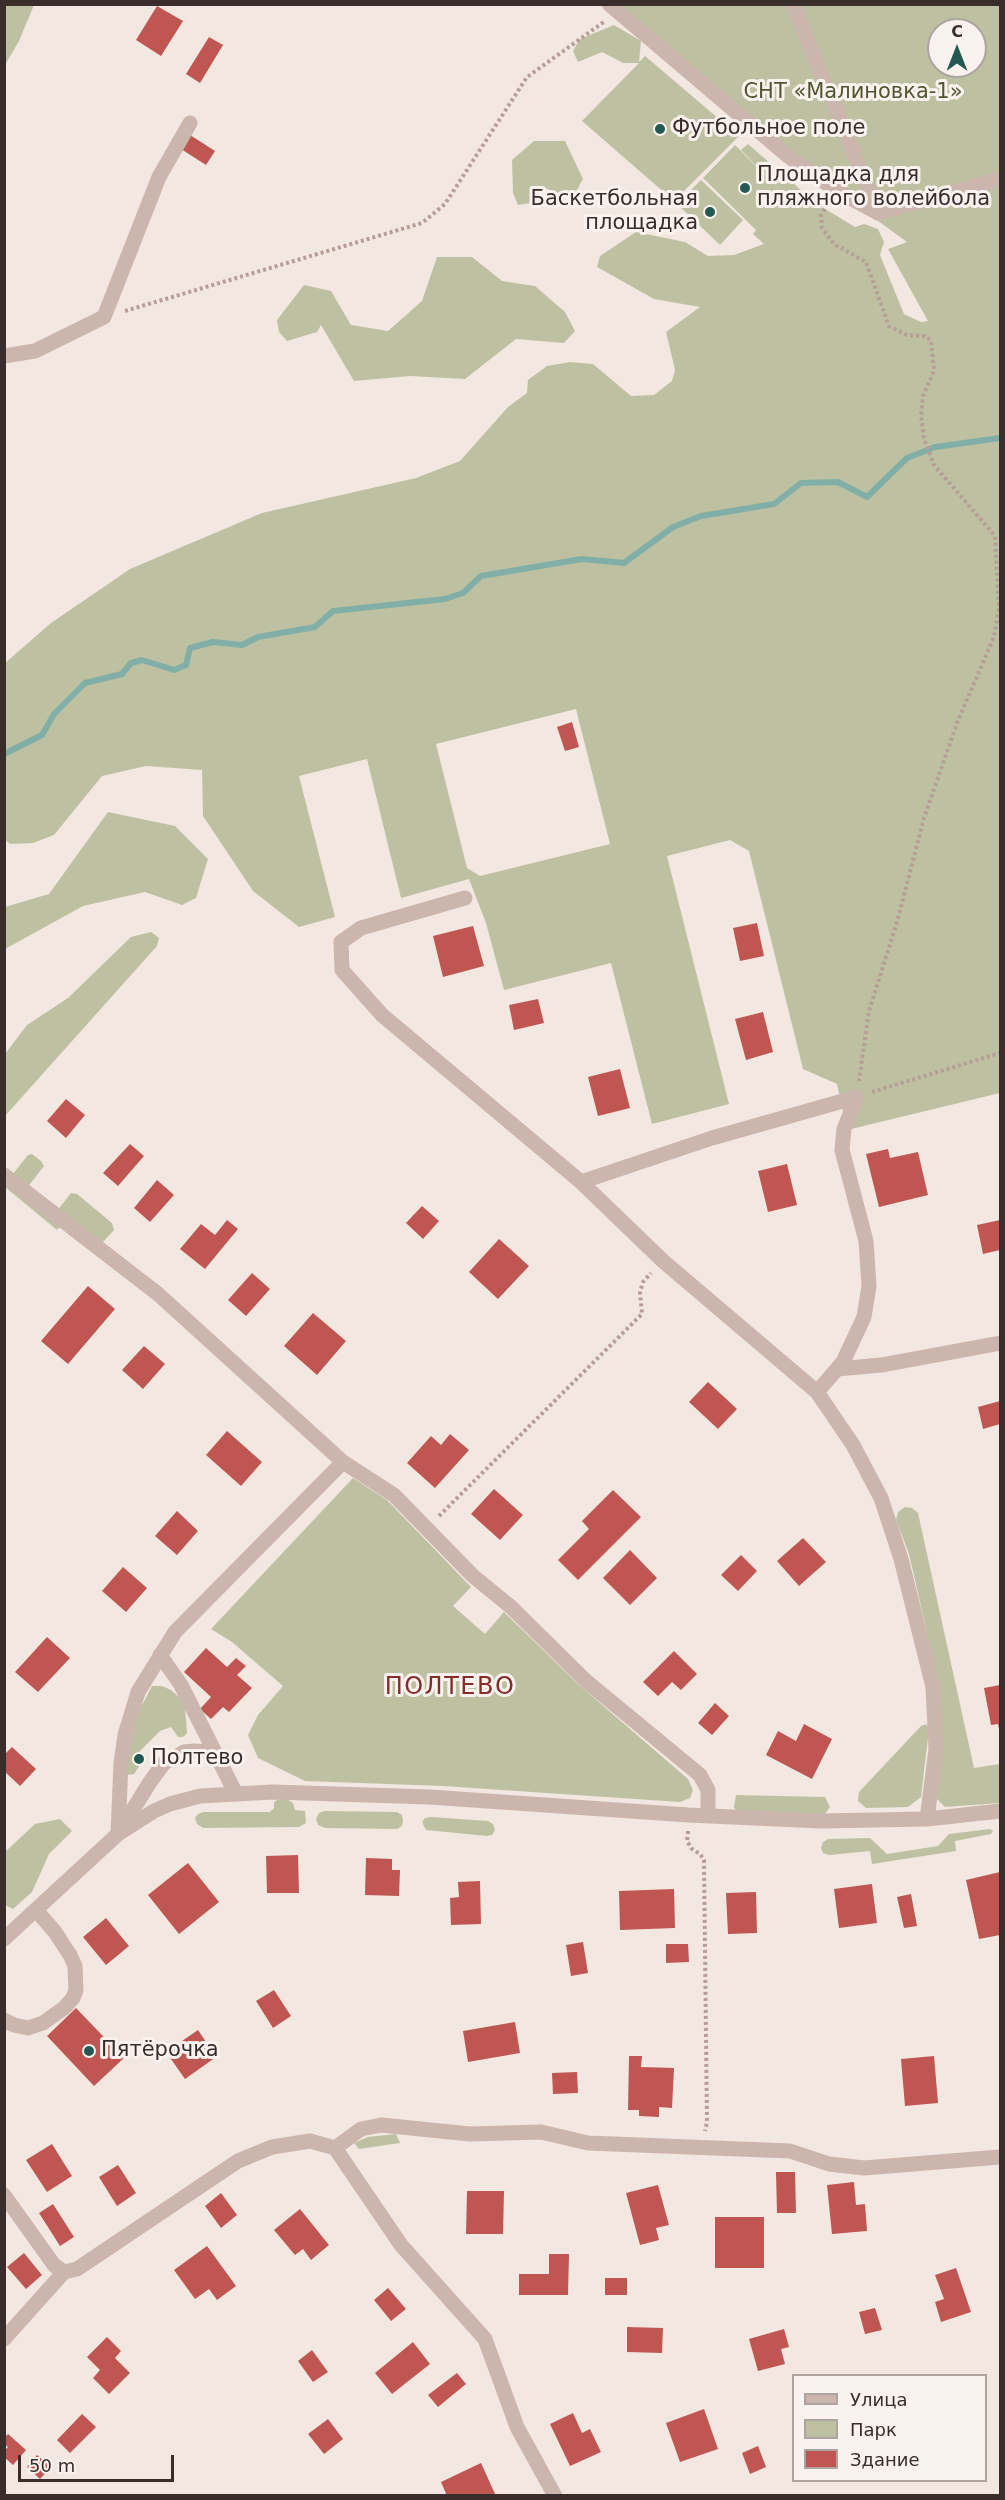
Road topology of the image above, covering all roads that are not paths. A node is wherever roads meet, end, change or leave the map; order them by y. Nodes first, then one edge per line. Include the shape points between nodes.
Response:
1 (793, 4) edge
2 (613, 8) edge
3 (190, 123) dead end
4 (1000, 179) edge
5 (878, 213) junction
6 (4, 356) edge
7 (465, 898) dead end
8 (4, 1175) edge
9 (581, 1182) junction
10 (1000, 1343) edge
11 (837, 1369) junction
12 (817, 1392) junction
13 (343, 1462) junction
14 (160, 1655) junction
15 (218, 1756) junction
16 (236, 1794) junction
17 (1000, 1811) edge
18 (708, 1816) junction
19 (927, 1819) junction
20 (118, 1834) junction
21 (36, 1910) junction
22 (4, 1939) edge
23 (4, 2020) edge
24 (335, 2148) junction
25 (1000, 2157) edge
26 (4, 2195) edge
27 (64, 2272) junction
28 (4, 2339) edge
29 (555, 2496) edge

1 - 5 street
2 - 5 street via 788,156 837,191
3 - 6 street via 159,177 104,317 35,351
4 - 5 street
7 - 9 street via 361,928 341,942 342,970 381,1015
8 - 13 street via 158,1294
9 - 11 street via 712,1138 857,1097 844,1129 842,1150 866,1241 869,1286 864,1317
9 - 12 street via 663,1261
10 - 11 street
11 - 12 street
12 - 19 street via 853,1445 881,1498 902,1559 933,1687 936,1749
13 - 14 street via 175,1632
13 - 18 street via 394,1495 473,1576 511,1607 586,1681 700,1775 708,1790
14 - 15 street via 181,1685
14 - 20 street via 138,1692 125,1735 118,1789
15 - 16 street
15 - 20 street via 212,1752 184,1752 164,1762
16 - 18 street via 430,1797
16 - 20 street via 200,1796 170,1804
17 - 19 street
18 - 19 street via 821,1821
20 - 21 street
21 - 22 street
21 - 23 street via 72,1960 76,1990 64,2008 43,2023 28,2028
24 - 25 street via 362,2129 381,2125 470,2134 541,2132 588,2143 790,2151 829,2164 864,2168
24 - 27 street via 310,2141 272,2147 238,2162 76,2269
24 - 29 street via 400,2245 485,2339 517,2427
26 - 27 street via 54,2265
27 - 28 street

